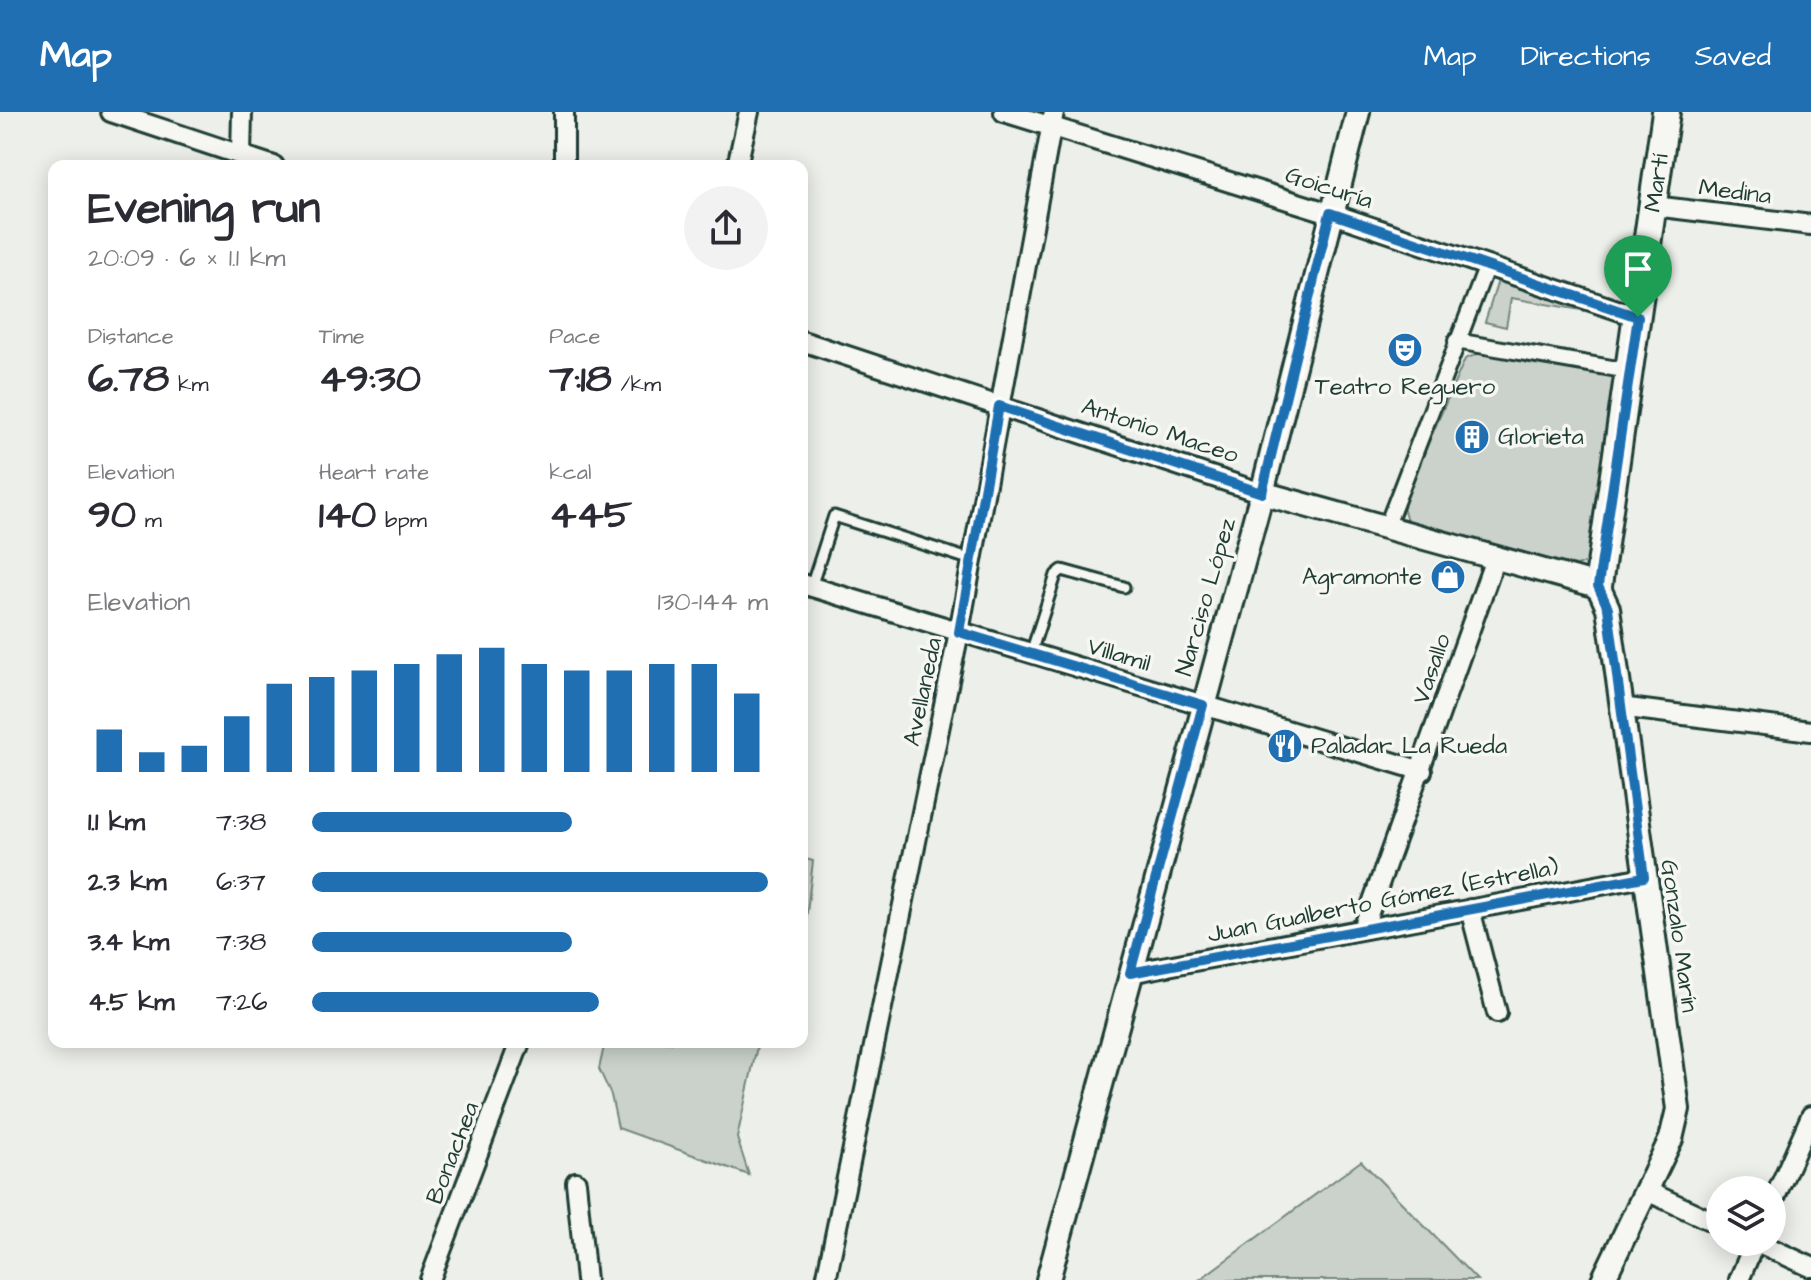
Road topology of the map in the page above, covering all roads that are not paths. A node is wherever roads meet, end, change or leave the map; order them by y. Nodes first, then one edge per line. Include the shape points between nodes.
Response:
1 (111, 112) edge
2 (242, 112) edge
3 (564, 112) edge
4 (749, 112) edge
5 (1004, 112) edge
6 (1358, 112) edge
7 (1666, 112) edge
8 (1053, 119) edge
9 (241, 155) junction
10 (256, 160) edge
11 (564, 160) edge
12 (738, 160) edge
13 (1654, 206) junction
14 (1330, 213) junction
15 (1811, 225) edge
16 (1486, 268) junction
17 (1638, 317) junction
18 (1456, 341) junction
19 (808, 343) edge
20 (1629, 371) junction
21 (999, 406) junction
22 (1262, 493) junction
23 (1386, 528) junction
24 (1495, 559) junction
25 (972, 560) junction
26 (808, 583) edge
27 (808, 586) edge
28 (1598, 586) junction
29 (1124, 587) dead end
30 (959, 632) junction
31 (1031, 653) junction
32 (1203, 705) junction
33 (1620, 707) junction
34 (1811, 731) edge
35 (1422, 771) junction
36 (1644, 877) junction
37 (1470, 909) junction
38 (1363, 929) junction
39 (1130, 973) junction
40 (1497, 1013) dead end
41 (518, 1048) edge
42 (1811, 1116) edge
43 (1784, 1176) edge
44 (576, 1182) dead end
45 (1645, 1190) junction
46 (1706, 1218) edge
47 (1750, 1256) edge
48 (1786, 1256) edge
49 (1811, 1267) edge
50 (430, 1280) edge
51 (586, 1280) edge
52 (826, 1280) edge
53 (1048, 1280) edge
54 (1603, 1280) edge
55 (1739, 1280) edge

1 - 9 street
2 - 9 street
3 - 11 street
4 - 12 street
5 - 8 street, Goicuría
6 - 14 street, Narciso López
7 - 13 main road, Martí
8 - 14 street, Goicuría
8 - 21 street, Avellaneda
9 - 10 street
13 - 15 street, Medina
13 - 17 main road, Martí
14 - 16 street, Goicuría
14 - 22 street, Narciso López
16 - 17 street, Goicuría
16 - 18 street
17 - 20 main road, Martí
18 - 20 street
18 - 23 street
19 - 21 street, Antonio Maceo
20 - 28 main road, Martí
21 - 22 street, Antonio Maceo
21 - 25 street, Avellaneda
22 - 23 street, Antonio Maceo
22 - 32 street, Narciso López
23 - 24 street, Antonio Maceo
24 - 28 street, Antonio Maceo
24 - 35 street, Vasallo
25 - 26 lane via 834,516
25 - 30 street, Avellaneda
27 - 30 street, Villamil
28 - 33 street, Gonzalo Marín via 1608,608
29 - 31 lane via 1062,570
30 - 31 street, Villamil
30 - 52 street, Avellaneda
31 - 32 street, Villamil
32 - 35 street, Villamil
32 - 39 street, Narciso López
33 - 34 street
33 - 36 street, Gonzalo Marín
35 - 38 street, Vasallo
36 - 37 street, Juan Gualberto Gómez (Estrella)
36 - 45 street, Gonzalo Marín via 1678,1109 1671,1139
37 - 38 street, Juan Gualberto Gómez (Estrella)
37 - 40 street
38 - 39 street, Juan Gualberto Gómez (Estrella)
39 - 53 street, Narciso López
41 - 50 street, Bonachea
42 - 43 street
44 - 51 street
45 - 46 street
45 - 54 street, Gonzalo Marín
47 - 55 street
48 - 49 street

